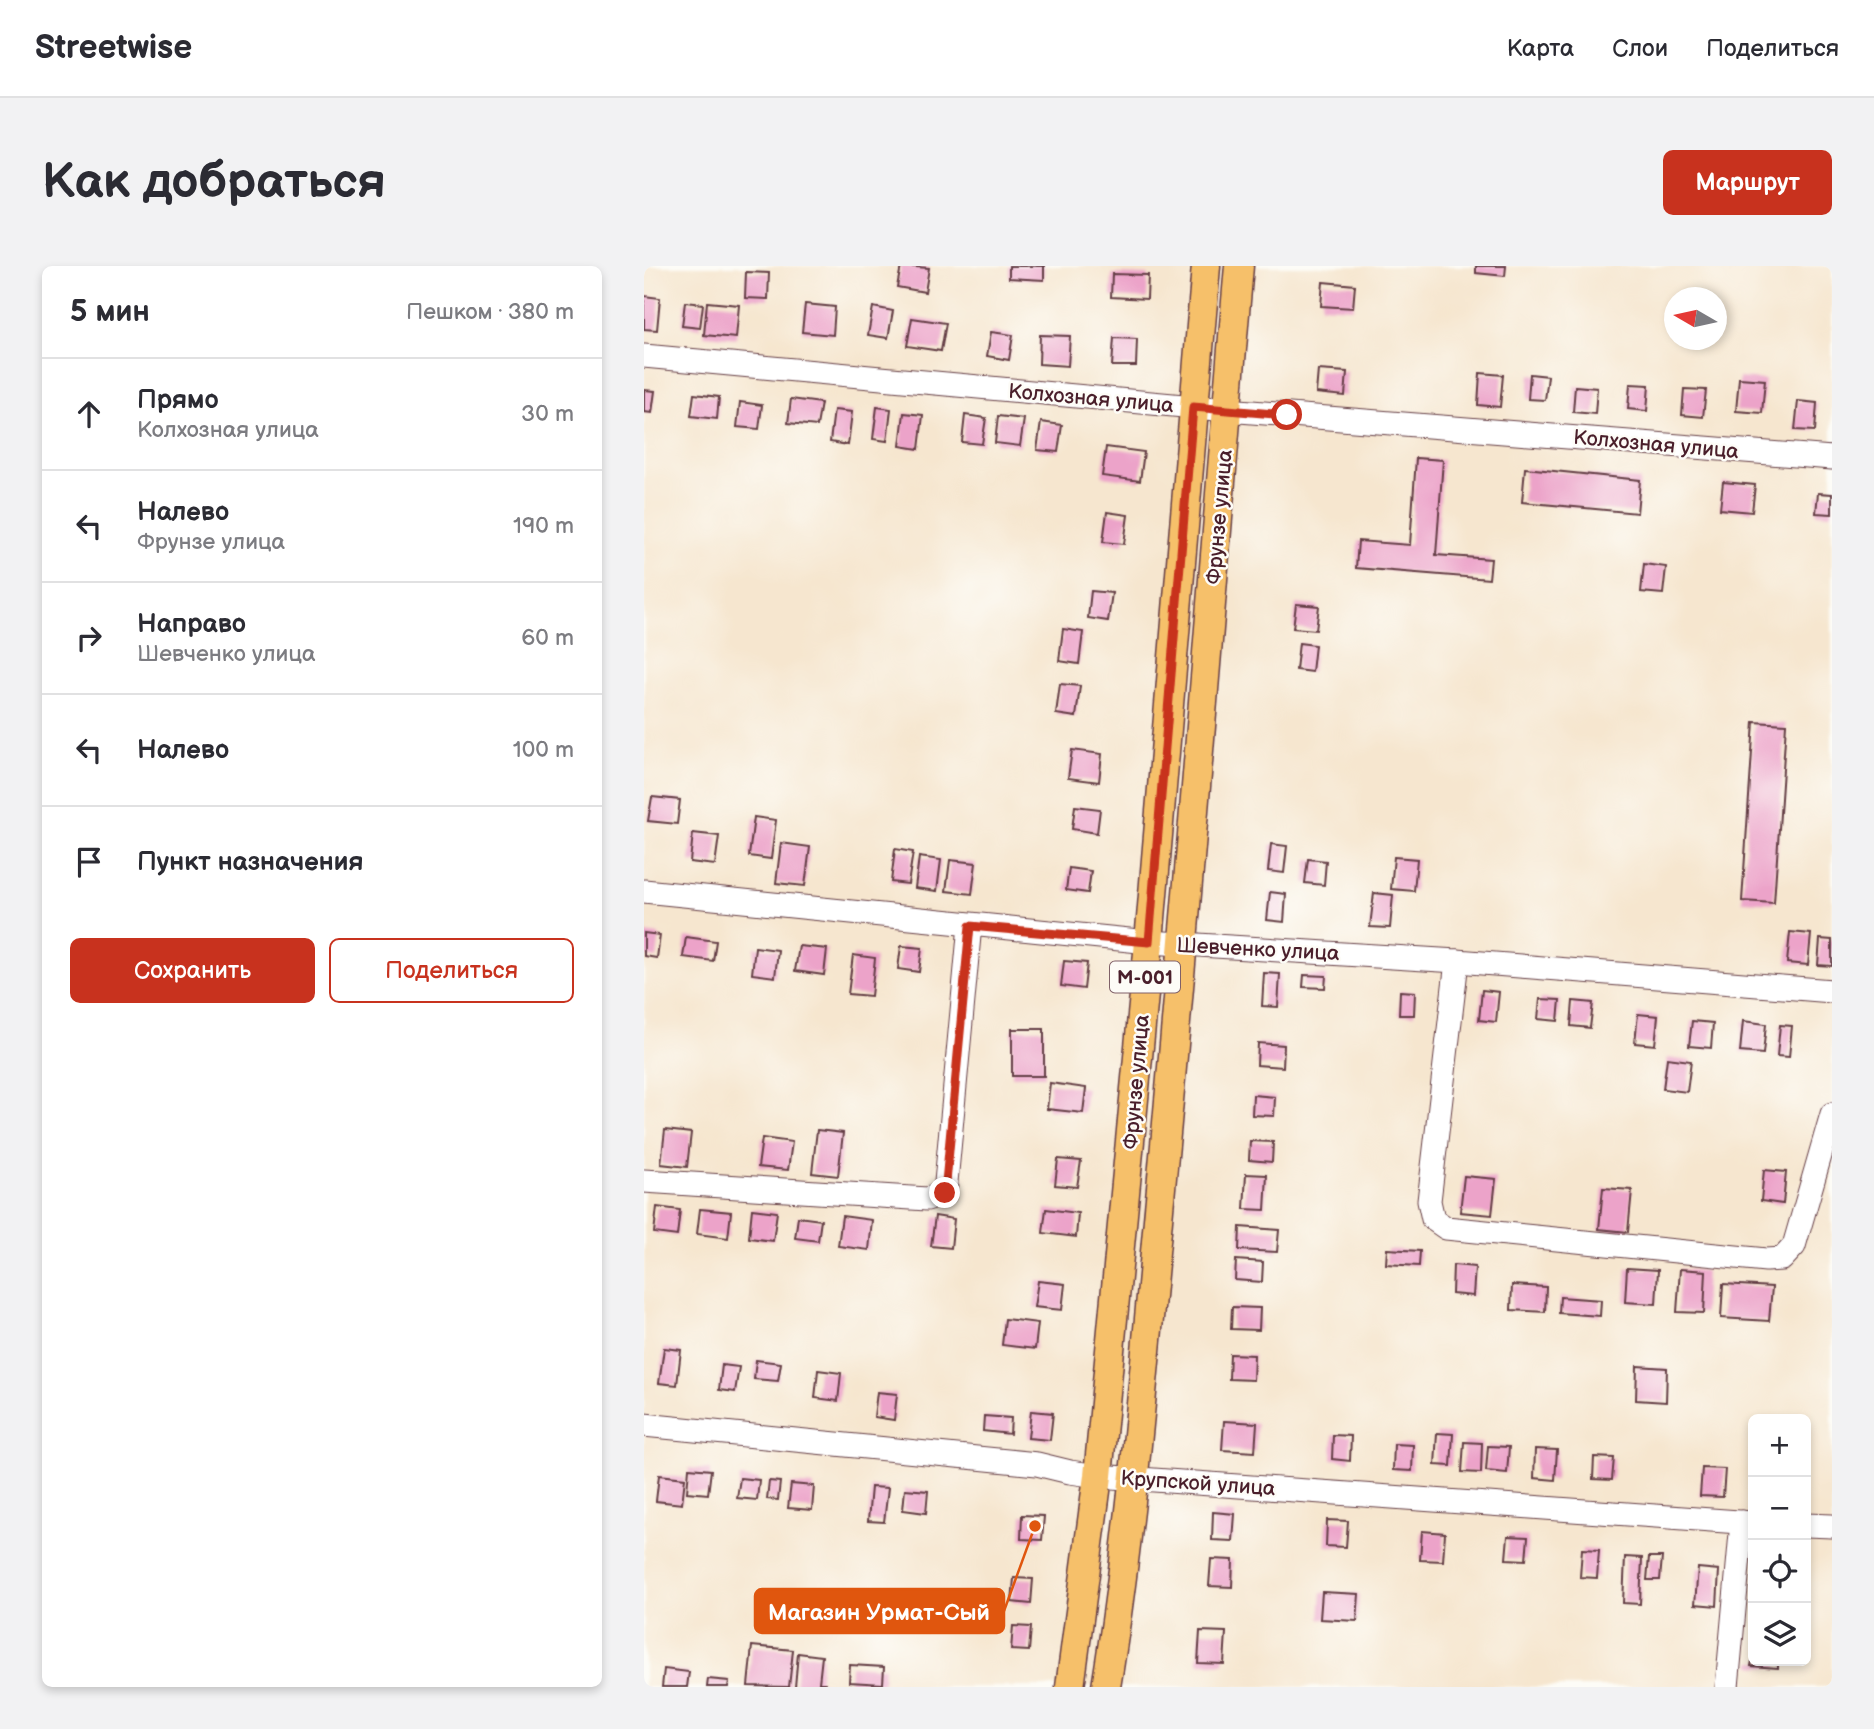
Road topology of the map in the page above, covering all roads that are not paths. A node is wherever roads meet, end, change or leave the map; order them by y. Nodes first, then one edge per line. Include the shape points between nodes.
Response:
1 (1206, 266) edge
2 (1239, 266) edge
3 (644, 356) edge
4 (1193, 407) junction
5 (1227, 410) junction
6 (1832, 458) edge
7 (644, 891) edge
8 (970, 926) junction
9 (1149, 942) junction
10 (1185, 945) junction
11 (1457, 961) junction
12 (1832, 991) edge
13 (1832, 1114) edge
14 (644, 1181) edge
15 (644, 1425) edge
16 (1098, 1476) junction
17 (1134, 1478) junction
18 (1748, 1522) edge
19 (1811, 1525) edge
20 (1832, 1527) edge
21 (1070, 1687) edge
22 (1106, 1687) edge
23 (1727, 1687) edge

1 - 4 main road, Фрунзе улица / M-001
2 - 5 main road, Фрунзе улица / M-001
3 - 4 street, Колхозная улица
4 - 5 street, Колхозная улица
4 - 9 main road, Фрунзе улица / M-001
5 - 6 street, Колхозная улица
5 - 10 main road, Фрунзе улица / M-001
7 - 8 street, Шевченко улица
8 - 9 street, Шевченко улица
8 - 14 street via 945,1193 927,1199
9 - 10 street, Шевченко улица
9 - 16 main road, Фрунзе улица / M-001
10 - 11 street, Шевченко улица
10 - 17 main road, Фрунзе улица / M-001
11 - 12 street, Шевченко улица
11 - 13 street via 1429,1201 1433,1219 1446,1228 1782,1259 1794,1246
15 - 16 street, Крупской улица via 1037,1464
16 - 17 street, Крупской улица
16 - 21 main road, Фрунзе улица / M-001
17 - 18 street, Крупской улица
17 - 22 main road, Фрунзе улица / M-001
18 - 23 street
19 - 20 street

